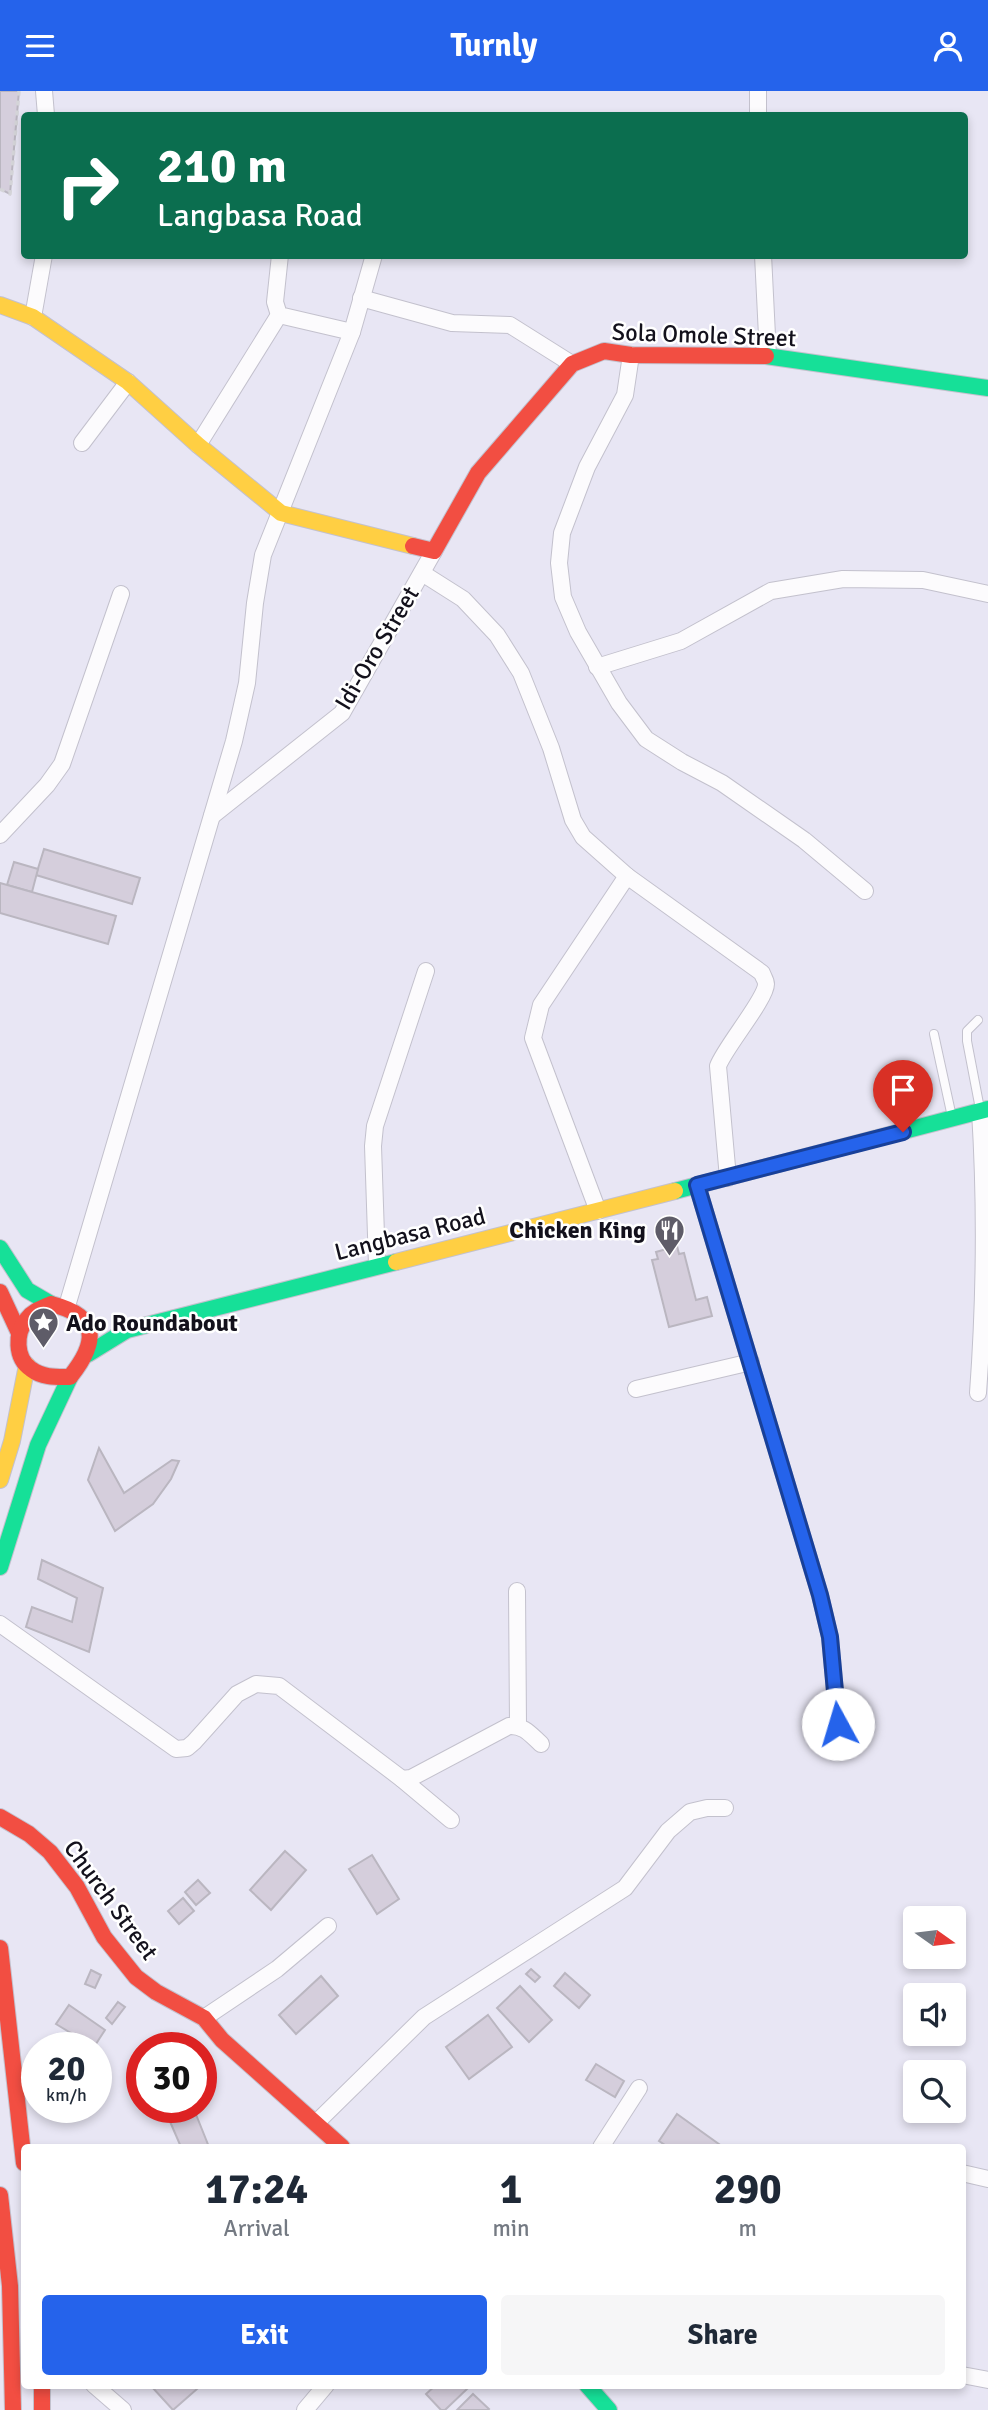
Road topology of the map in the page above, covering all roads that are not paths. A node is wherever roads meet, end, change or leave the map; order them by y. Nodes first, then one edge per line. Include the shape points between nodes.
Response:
1 (44, 91) edge
2 (758, 91) edge
3 (46, 112) edge
4 (758, 112) edge
5 (43, 259) edge
6 (280, 259) edge
7 (373, 259) edge
8 (762, 259) edge
9 (361, 298) junction
10 (0, 305) edge
11 (279, 315) junction
12 (33, 317) junction
13 (352, 332) junction
14 (631, 355) junction
15 (768, 356) junction
16 (572, 364) junction
17 (128, 381) junction
18 (988, 387) edge
19 (82, 443) dead end
20 (198, 445) junction
21 (281, 513) junction
22 (434, 551) junction
23 (422, 573) junction
24 (121, 594) dead end
25 (988, 594) edge
26 (597, 667) junction
27 (212, 816) junction
28 (0, 835) edge
29 (626, 876) junction
30 (865, 891) dead end
31 (426, 971) dead end
32 (978, 1020) dead end
33 (934, 1034) dead end
34 (984, 1110) edge
35 (953, 1119) junction
36 (728, 1178) junction
37 (697, 1185) junction
38 (598, 1211) junction
39 (0, 1248) edge
40 (377, 1265) junction
41 (0, 1291) edge
42 (986, 1298) edge
43 (59, 1305) junction
44 (87, 1324) junction
45 (127, 1330) junction
46 (19, 1333) junction
47 (88, 1354) junction
48 (751, 1362) junction
49 (27, 1366) junction
50 (70, 1377) junction
51 (636, 1389) dead end
52 (978, 1393) dead end
53 (0, 1480) edge
54 (0, 1567) edge
55 (517, 1591) dead end
56 (0, 1624) edge
57 (838, 1724) dead end
58 (518, 1725) junction
59 (541, 1744) dead end
60 (402, 1779) junction
61 (725, 1808) dead end
62 (0, 1817) edge
63 (452, 1821) dead end
64 (328, 1926) dead end
65 (0, 1948) edge
66 (204, 2018) junction
67 (639, 2088) dead end
68 (316, 2123) junction
69 (22, 2144) edge
70 (339, 2144) edge
71 (603, 2144) edge
72 (966, 2174) edge
73 (988, 2179) edge
74 (0, 2195) edge
75 (966, 2376) edge
76 (988, 2380) edge
77 (43, 2389) edge
78 (99, 2389) edge
79 (323, 2389) edge
80 (591, 2389) edge
81 (13, 2410) edge
82 (42, 2410) edge
83 (123, 2410) edge
84 (305, 2410) edge
85 (609, 2410) edge

1 - 3 street
2 - 4 street
5 - 12 street
6 - 11 street via 275,302
7 - 9 street
8 - 15 street
9 - 13 street
9 - 16 street via 452,323 510,324
10 - 12 street
11 - 13 street
11 - 20 street
12 - 17 street
13 - 21 street
14 - 15 street, Sola Omole Street
14 - 16 street, Sola Omole Street via 604,351
14 - 26 street via 625,395 587,467 562,533 563,597
15 - 18 street, Sola Omole Street
16 - 22 street, Sola Omole Street via 478,473
17 - 19 street
17 - 20 street
20 - 21 street
21 - 22 street
21 - 27 street via 263,555 247,683
22 - 23 street, Idi-Oro Street
23 - 27 street, Idi-Oro Street via 342,713
23 - 29 street via 463,599 497,635 521,673 573,820 583,837
24 - 28 street via 62,764
25 - 26 street via 923,580 843,579 771,591 681,641
26 - 30 street via 646,739 722,783 804,840
27 - 43 street
29 - 36 street via 762,973 766,984 718,1066
29 - 38 street via 541,1005 533,1038
31 - 40 street via 375,1126
32 - 34 lane via 968,1031 967,1041
33 - 35 lane
34 - 35 street, Langbasa Road
34 - 42 street
35 - 36 street, Langbasa Road
36 - 37 street, Langbasa Road
37 - 38 street, Langbasa Road
37 - 48 street
38 - 40 street, Langbasa Road
39 - 43 street via 27,1290
40 - 45 street, Langbasa Road
41 - 46 street
42 - 52 street
43 - 44 street via 79,1313
43 - 46 street via 33,1310
44 - 45 street
44 - 47 street
45 - 47 street
46 - 49 street via 19,1351
47 - 50 street
48 - 51 street
48 - 57 street via 820,1595 830,1637
49 - 50 street via 42,1375
49 - 53 street
50 - 54 street via 35,1452
55 - 58 street
56 - 60 street via 176,1749 194,1742 237,1694 256,1684 279,1686
58 - 59 street
58 - 60 street
60 - 63 street
61 - 68 street via 690,1812 668,1831 625,1888 425,2017
62 - 66 street, Church Street via 50,1852 77,1887 104,1937 136,1977
64 - 66 street via 278,1969
65 - 69 street
66 - 68 street, Church Street via 222,2041
67 - 71 street
68 - 70 street, Church Street
72 - 73 street
74 - 81 street via 10,2286
75 - 76 street
77 - 82 street
78 - 83 street
79 - 84 street
80 - 85 street

